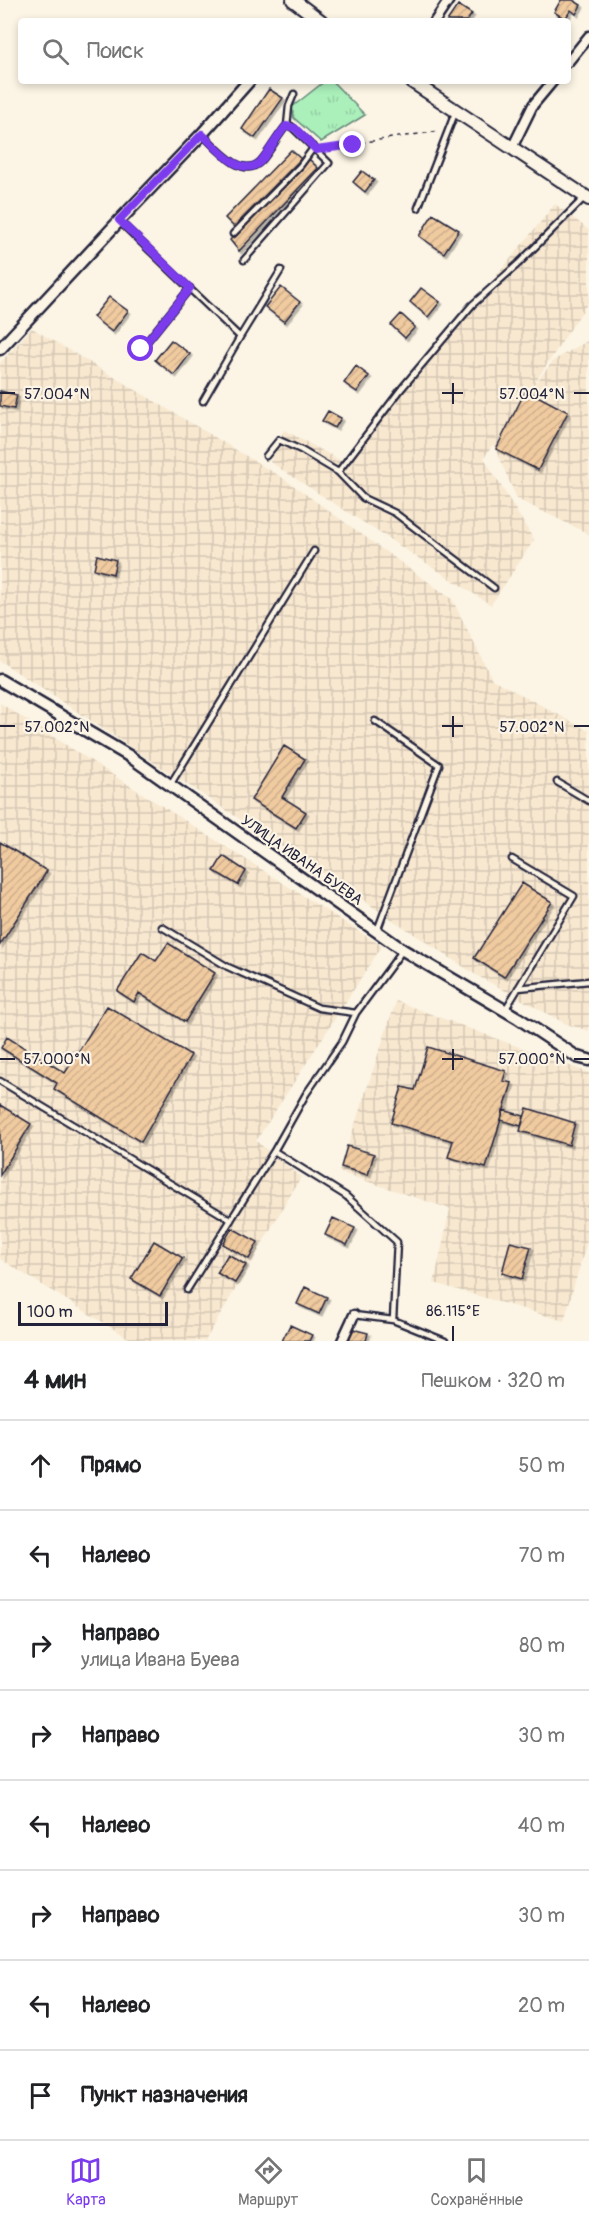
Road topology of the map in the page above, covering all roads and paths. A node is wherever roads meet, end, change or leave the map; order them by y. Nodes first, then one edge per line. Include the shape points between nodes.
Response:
1 (292, 0) edge
2 (449, 0) edge
3 (306, 17) edge
4 (437, 18) edge
5 (589, 36) edge
6 (571, 58) edge
7 (246, 84) edge
8 (416, 84) edge
9 (550, 84) edge
10 (294, 94) dead end
11 (456, 111) junction
12 (287, 126) junction
13 (449, 129) junction
14 (202, 134) junction
15 (315, 148) junction
16 (512, 148) junction
17 (587, 198) edge
18 (418, 208) dead end
19 (119, 220) junction
20 (232, 234) dead end
21 (244, 260) dead end
22 (281, 270) dead end
23 (190, 288) junction
24 (240, 337) junction
25 (0, 349) edge
26 (141, 349) dead end
27 (203, 401) dead end
28 (266, 456) dead end
29 (338, 472) junction
30 (314, 551) dead end
31 (494, 588) dead end
32 (0, 681) edge
33 (375, 721) dead end
34 (557, 782) dead end
35 (170, 785) junction
36 (589, 801) edge
37 (512, 858) dead end
38 (162, 927) dead end
39 (377, 931) junction
40 (404, 950) junction
41 (589, 981) edge
42 (518, 988) junction
43 (505, 1010) junction
44 (356, 1013) junction
45 (589, 1060) edge
46 (0, 1081) edge
47 (274, 1151) junction
48 (231, 1220) junction
49 (188, 1290) dead end
50 (354, 1315) joint
51 (393, 1320) junction
52 (342, 1341) edge
53 (445, 1341) edge

1 - 3 main road
2 - 4 street
5 - 6 street
7 - 14 street
8 - 11 main road
9 - 16 street via 533,105
10 - 12 lane
11 - 13 lane
11 - 16 main road
12 - 14 lane via 259,163 242,167
12 - 15 lane via 295,128
13 - 15 path
13 - 18 lane
14 - 19 street
15 - 20 lane
15 - 21 lane via 329,163
16 - 17 main road
17 - 29 lane via 471,305
19 - 23 lane
19 - 25 street
22 - 24 lane
23 - 24 lane
23 - 26 lane
24 - 27 lane
28 - 29 lane via 279,440
29 - 31 lane via 363,498 395,513
30 - 35 lane
32 - 35 street, УЛИЦА ИВАНА БУЕВА via 129,756
33 - 39 lane via 439,765
34 - 36 lane
35 - 39 street, УЛИЦА ИВАНА БУЕВА
37 - 42 lane via 574,896
38 - 44 lane via 228,967 319,1008
39 - 40 street, УЛИЦА ИВАНА БУЕВА
40 - 43 street, УЛИЦА ИВАНА БУЕВА
40 - 44 lane
41 - 42 lane
42 - 43 lane
43 - 45 street, УЛИЦА ИВАНА БУЕВА via 577,1057
44 - 47 lane
46 - 48 lane
47 - 48 lane
47 - 51 lane via 346,1196 397,1242
48 - 49 lane
50 - 51 lane
50 - 52 street
51 - 53 lane

